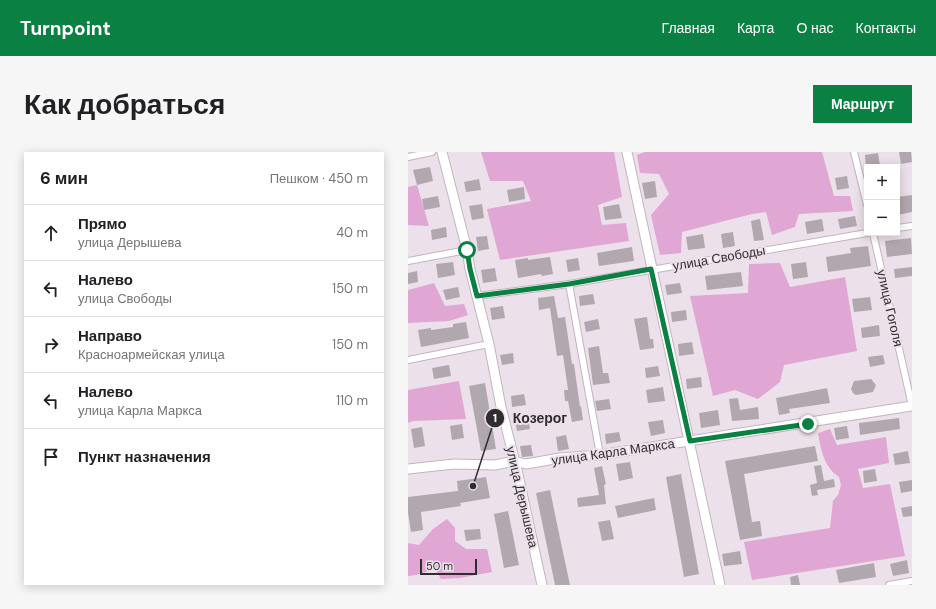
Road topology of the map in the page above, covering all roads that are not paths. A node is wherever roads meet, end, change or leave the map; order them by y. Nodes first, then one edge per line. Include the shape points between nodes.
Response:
1 (432, 152) edge
2 (442, 152) edge
3 (627, 152) edge
4 (854, 152) edge
5 (408, 157) edge
6 (866, 200) edge
7 (912, 226) edge
8 (900, 228) edge
9 (864, 234) edge
10 (874, 236) edge
11 (467, 250) junction
12 (408, 260) edge
13 (651, 269) junction
14 (569, 284) junction
15 (477, 296) junction
16 (489, 344) junction
17 (408, 360) edge
18 (912, 406) edge
19 (690, 441) junction
20 (600, 455) junction
21 (514, 461) junction
22 (408, 470) edge
23 (912, 581) edge
24 (542, 585) edge
25 (720, 585) edge
26 (889, 585) edge

1 - 5 street
2 - 11 street, улица Дерышева
3 - 13 street
4 - 6 street
7 - 8 street
9 - 13 street, улица Свободы
10 - 18 street, улица Гоголя
11 - 12 street
11 - 15 street, улица Дерышева
13 - 14 street, улица Свободы
13 - 19 street
14 - 15 street, улица Свободы
14 - 20 street
15 - 16 street, улица Дерышева
16 - 17 street
16 - 21 street, улица Дерышева via 500,406
18 - 19 street, улица Карла Маркса
19 - 20 street, улица Карла Маркса
19 - 25 street
20 - 21 street, улица Карла Маркса via 526,464
21 - 22 street, улица Карла Маркса via 495,465 454,464
21 - 24 street, улица Дерышева
23 - 26 street

